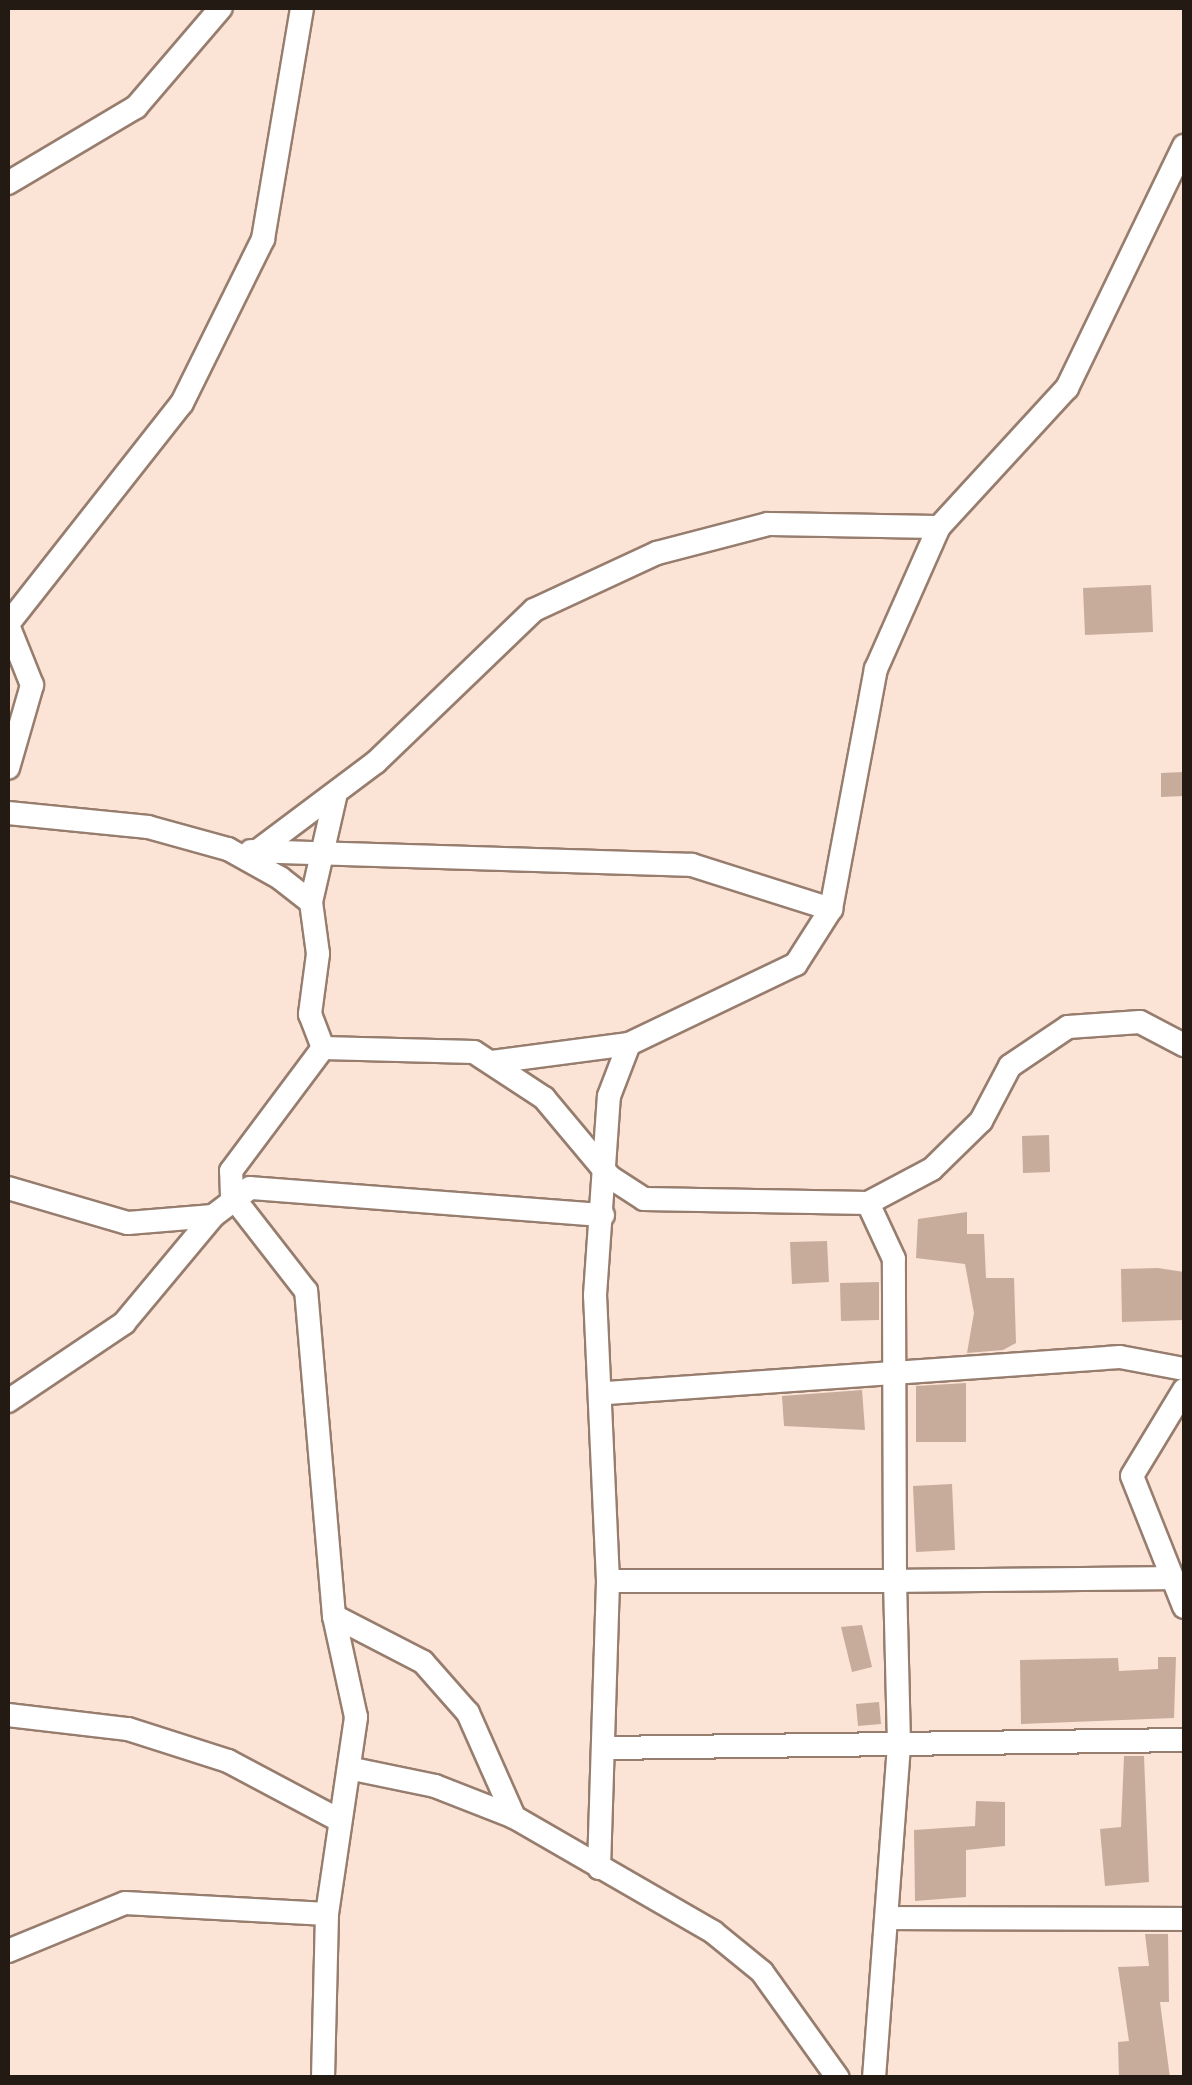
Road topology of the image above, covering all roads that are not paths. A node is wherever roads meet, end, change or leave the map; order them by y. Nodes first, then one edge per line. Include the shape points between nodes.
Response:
1 (221, 8) edge
2 (302, 8) edge
3 (1184, 146) edge
4 (8, 183) edge
5 (939, 528) junction
6 (8, 625) edge
7 (8, 768) edge
8 (335, 797) junction
9 (8, 813) edge
10 (228, 849) junction
11 (256, 852) junction
12 (326, 852) junction
13 (311, 902) junction
14 (830, 910) junction
15 (629, 1044) junction
16 (1184, 1044) edge
17 (323, 1048) junction
18 (492, 1062) junction
19 (610, 1177) junction
20 (8, 1188) edge
21 (232, 1196) junction
22 (868, 1203) junction
23 (603, 1215) junction
24 (213, 1216) junction
25 (1184, 1368) edge
26 (891, 1372) junction
27 (1184, 1390) edge
28 (607, 1393) junction
29 (8, 1400) edge
30 (1170, 1578) junction
31 (608, 1581) junction
32 (895, 1581) junction
33 (1184, 1607) edge
34 (334, 1616) junction
35 (8, 1715) edge
36 (1184, 1740) edge
37 (899, 1744) junction
38 (606, 1748) junction
39 (353, 1768) junction
40 (514, 1818) junction
41 (337, 1820) junction
42 (599, 1868) junction
43 (327, 1914) junction
44 (888, 1918) junction
45 (1184, 1920) edge
46 (8, 1951) edge
47 (323, 2078) edge
48 (838, 2078) edge
49 (874, 2078) edge

1 - 4 street via 136,107
2 - 6 street via 263,238 182,403
3 - 5 street via 1067,388
5 - 8 street via 768,524 657,553 534,610
5 - 14 street via 876,669
6 - 7 street via 32,685
8 - 11 street
8 - 12 street
9 - 10 street via 148,826
10 - 11 street
10 - 13 street
11 - 12 street
12 - 13 street
12 - 14 street via 692,865
13 - 17 street via 318,954 310,1014
14 - 15 street via 796,964
15 - 18 street
15 - 19 street via 609,1096
16 - 22 street via 1140,1022 1068,1027 1010,1066 981,1121 932,1169
17 - 18 street via 371,1043
17 - 21 street via 231,1171
18 - 19 street via 544,1098
19 - 22 street via 644,1199
19 - 23 street
20 - 24 street via 128,1223
21 - 23 street via 272,1189
21 - 24 street
21 - 34 street via 306,1291
22 - 26 street via 894,1259
23 - 28 street via 595,1295
24 - 29 street via 124,1323
25 - 26 street via 1120,1356
26 - 28 street
26 - 32 street
27 - 30 street via 1132,1476
28 - 31 street
30 - 32 street
30 - 33 street
31 - 32 street
31 - 38 street
32 - 37 street
34 - 39 street via 356,1717
34 - 40 street via 423,1662 468,1713
35 - 41 street via 128,1729 228,1761
36 - 37 street
37 - 38 street
37 - 44 street
38 - 42 street
39 - 40 street via 436,1786
39 - 41 street
40 - 42 street
41 - 43 street
42 - 48 street via 713,1932 762,1972
43 - 46 street via 125,1903
43 - 47 street
44 - 45 street
44 - 49 street

